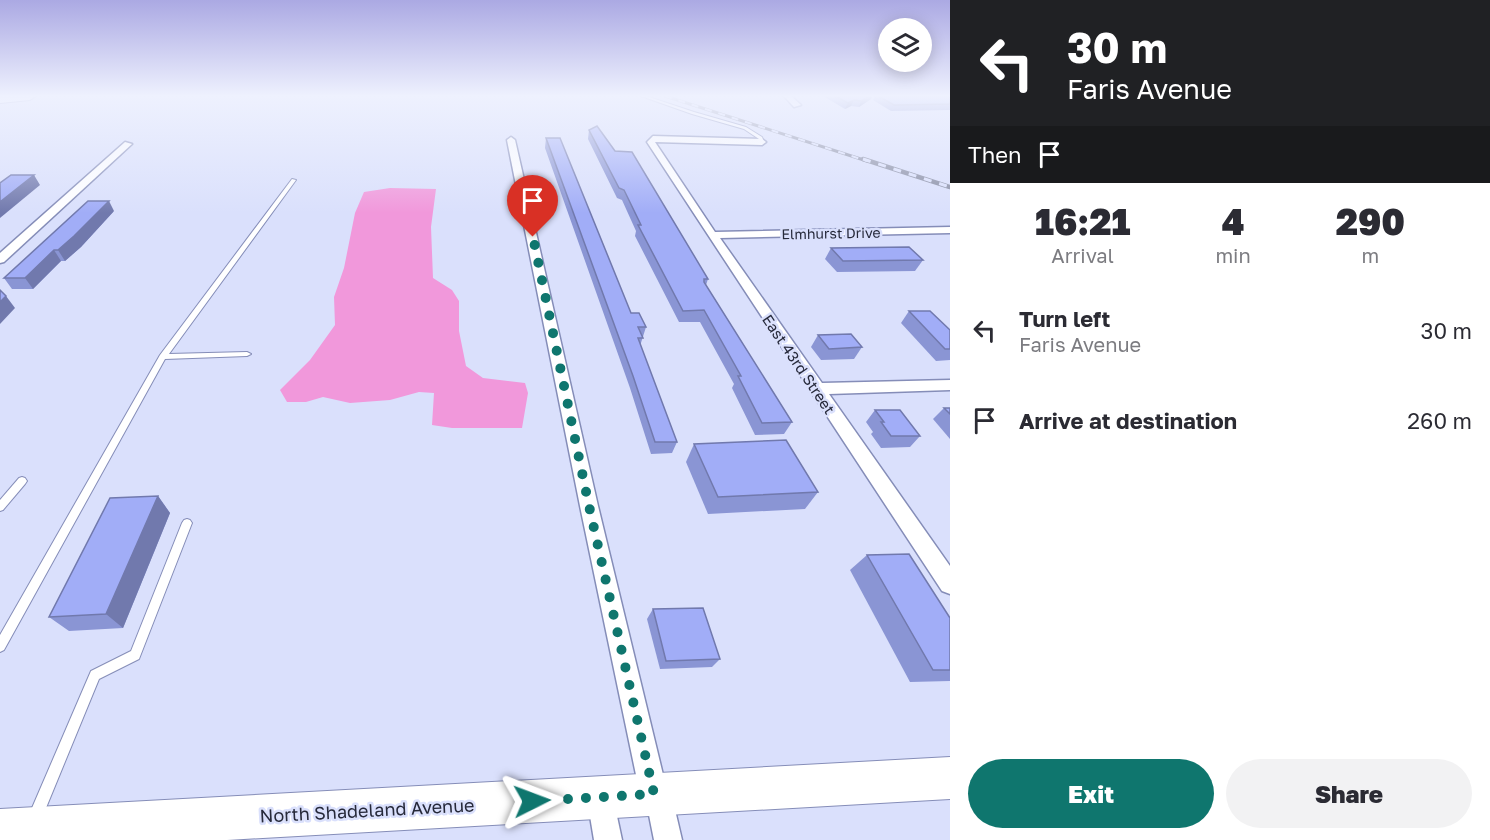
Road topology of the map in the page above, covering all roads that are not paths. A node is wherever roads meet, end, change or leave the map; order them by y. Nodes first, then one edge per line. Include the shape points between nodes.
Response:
1 (757, 135) edge
2 (511, 140) dead end
3 (762, 142) joint
4 (128, 144) dead end
5 (294, 180) dead end
6 (950, 230) edge
7 (712, 235) junction
8 (0, 259) edge
9 (247, 354) dead end
10 (164, 357) junction
11 (950, 385) edge
12 (816, 389) junction
13 (22, 481) dead end
14 (0, 507) edge
15 (187, 523) dead end
16 (950, 584) edge
17 (0, 646) edge
18 (950, 778) edge
19 (656, 794) junction
20 (601, 797) junction
21 (15, 830) edge
22 (608, 840) edge
23 (668, 840) edge

1 - 3 lane
2 - 19 street
3 - 7 street, East 43rd Street via 651,142
4 - 8 street
5 - 10 lane
6 - 7 street, Elmhurst Drive
7 - 12 street, East 43rd Street
9 - 10 lane
10 - 17 lane
11 - 12 street
12 - 16 street, East 43rd Street
13 - 14 lane
15 - 21 lane via 135,655 95,675
18 - 19 main road, North Shadeland Avenue
19 - 20 main road, North Shadeland Avenue
19 - 23 street
20 - 21 main road, North Shadeland Avenue
20 - 22 street

